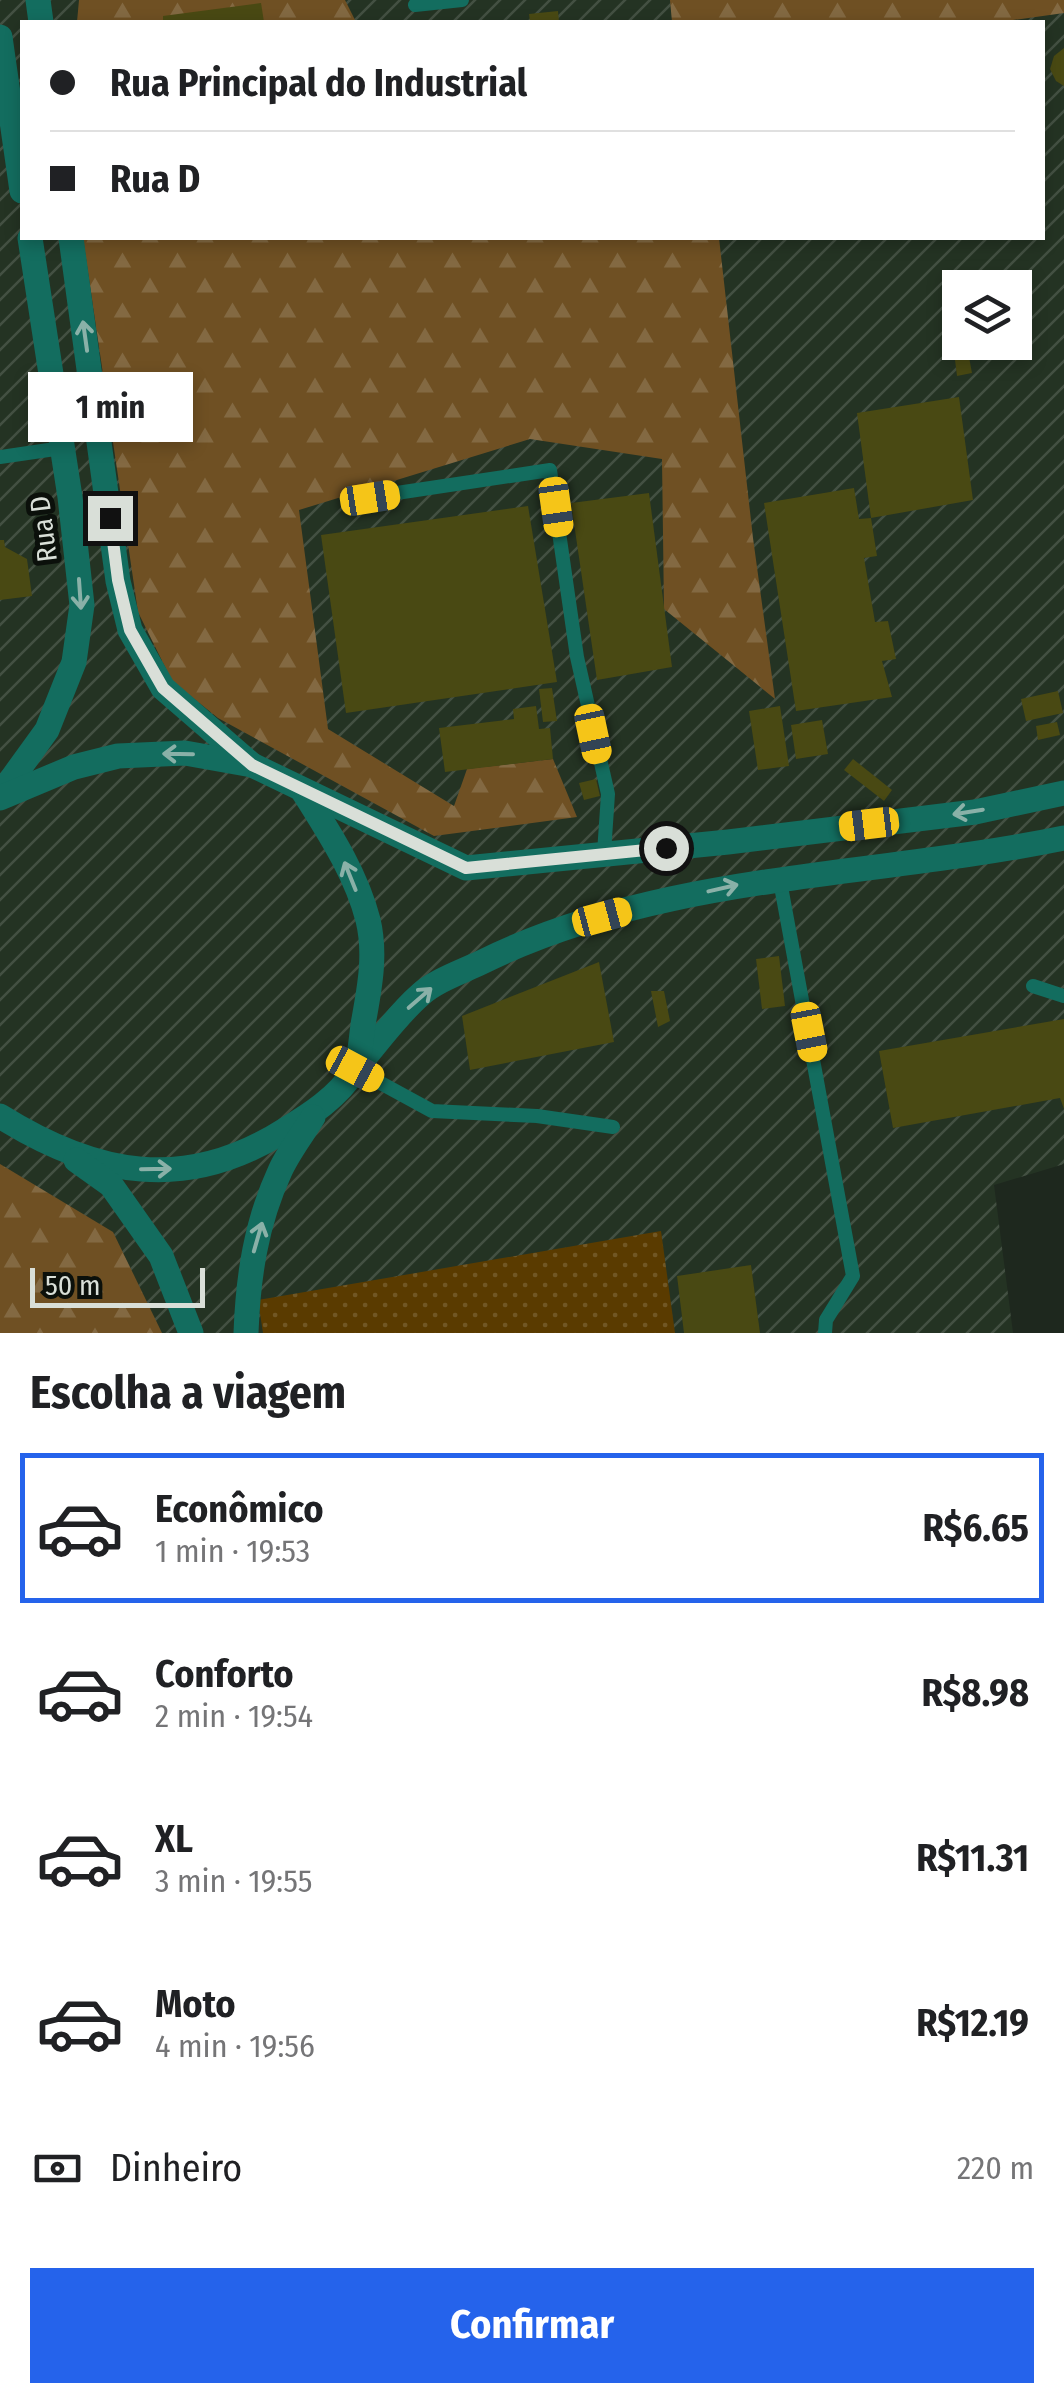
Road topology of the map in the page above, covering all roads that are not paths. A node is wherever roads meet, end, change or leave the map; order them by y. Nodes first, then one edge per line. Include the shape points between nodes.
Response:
1 (462, 0) edge
2 (416, 5) dead end
3 (0, 36) edge
4 (20, 177) edge
5 (30, 240) edge
6 (71, 240) edge
7 (62, 448) junction
8 (0, 457) edge
9 (370, 498) dead end
10 (252, 765) junction
11 (303, 791) junction
12 (1064, 792) edge
13 (0, 797) edge
14 (1064, 838) edge
15 (604, 854) junction
16 (780, 881) junction
17 (1033, 986) dead end
18 (1064, 996) edge
19 (355, 1069) junction
20 (318, 1109) junction
21 (0, 1116) edge
22 (613, 1127) dead end
23 (64, 1151) junction
24 (191, 1333) edge
25 (246, 1333) edge
26 (825, 1333) edge

1 - 2 lane
3 - 4 street
5 - 7 street, Rua D
10 -> 6 street via 163,688 130,630
7 - 8 lane
7 -> 13 street, Rua D via 82,606 74,662 48,730
9 - 15 lane via 550,470 577,657 608,794
10 - 11 street
10 -> 13 street via 185,753 118,756
11 - 15 street via 466,868
19 -> 11 street via 372,974 368,921 339,848
12 -> 15 street via 975,812
14 - 16 street
19 -> 16 street via 422,992 517,944 737,884
16 - 26 lane via 853,1276
17 - 18 lane
19 - 20 street
19 - 22 lane via 432,1111
23 -> 20 street via 134,1170 200,1169 258,1148
25 -> 20 street via 258,1234 280,1170
21 - 23 street
23 - 24 street via 111,1185 161,1256

